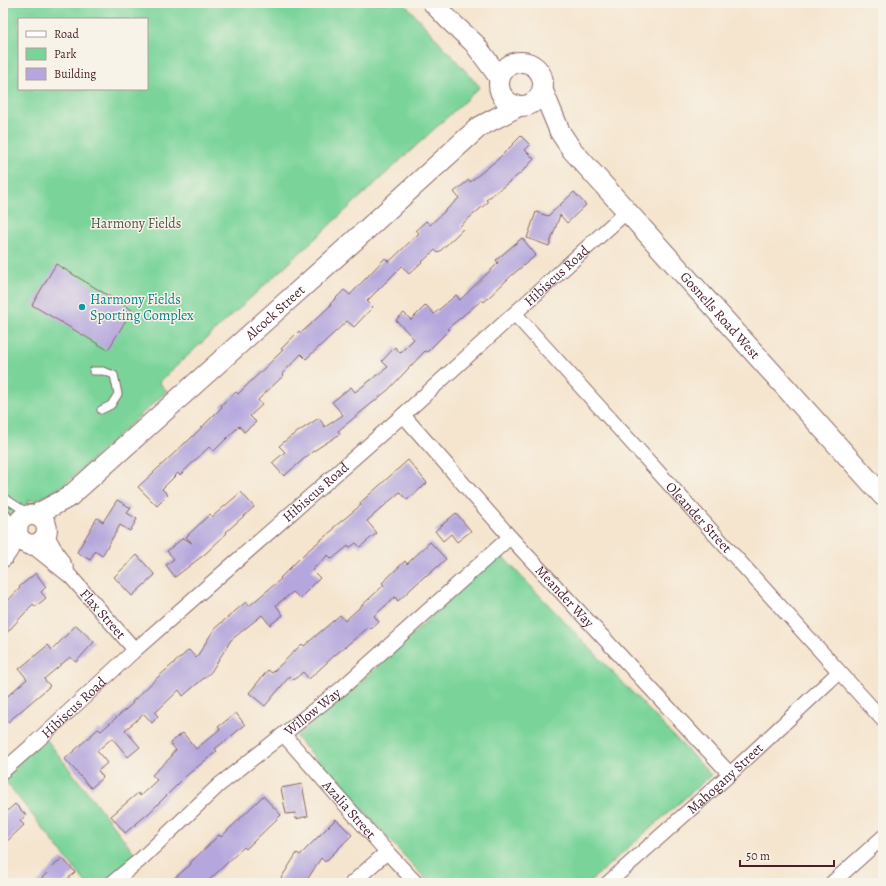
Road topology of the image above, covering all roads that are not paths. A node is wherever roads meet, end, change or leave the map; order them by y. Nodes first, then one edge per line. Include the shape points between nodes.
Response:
1 (433, 3) edge
2 (474, 44) junction
3 (517, 62) junction
4 (499, 81) junction
5 (543, 91) junction
6 (521, 106) junction
7 (479, 127) junction
8 (560, 132) junction
9 (626, 212) junction
10 (515, 314) junction
11 (94, 371) dead end
12 (101, 410) dead end
13 (404, 415) junction
14 (883, 496) edge
15 (3, 497) edge
16 (3, 510) edge
17 (31, 530) junction
18 (510, 537) junction
19 (3, 558) edge
20 (135, 650) junction
21 (839, 672) junction
22 (883, 720) edge
23 (284, 734) junction
24 (3, 771) edge
25 (730, 774) junction
26 (883, 837) edge
27 (387, 852) junction
28 (112, 883) edge
29 (352, 883) edge
30 (416, 883) edge
31 (608, 883) edge
32 (832, 883) edge

1 - 2 main road, Gosnells Road West
2 - 3 main road, Gosnells Road West
2 - 4 main road, Gosnells Road West
3 - 4 main road via 506,67
3 - 5 main road, Gosnells Road West via 525,61 538,69 544,83
4 - 6 main road, Gosnells Road West via 507,102
4 - 7 main road, Alcock Street
5 - 6 main road via 535,101
5 - 8 main road, Gosnells Road West
6 - 7 main road, Alcock Street
6 - 8 main road, Gosnells Road West via 541,116
7 - 17 main road, Alcock Street
8 - 9 main road, Gosnells Road West via 572,150
9 - 10 street, Hibiscus Road
9 - 14 main road, Gosnells Road West
10 - 13 street, Hibiscus Road
10 - 21 street, Oleander Street
11 - 12 lane via 114,375 118,394 111,405
13 - 18 street, Meander Way
13 - 20 street, Hibiscus Road
15 - 17 lane
16 - 17 lane
17 - 19 main road
17 - 20 street, Flax Street
18 - 23 street, Willow Way via 342,688
18 - 25 street, Meander Way
20 - 24 street, Hibiscus Road
21 - 22 street, Oleander Street
21 - 25 street, Mahogany Street
23 - 27 street, Azalia Street
23 - 28 street, Willow Way via 219,785
25 - 31 street, Mahogany Street
26 - 32 street
27 - 29 street
27 - 30 street, Azalia Street

